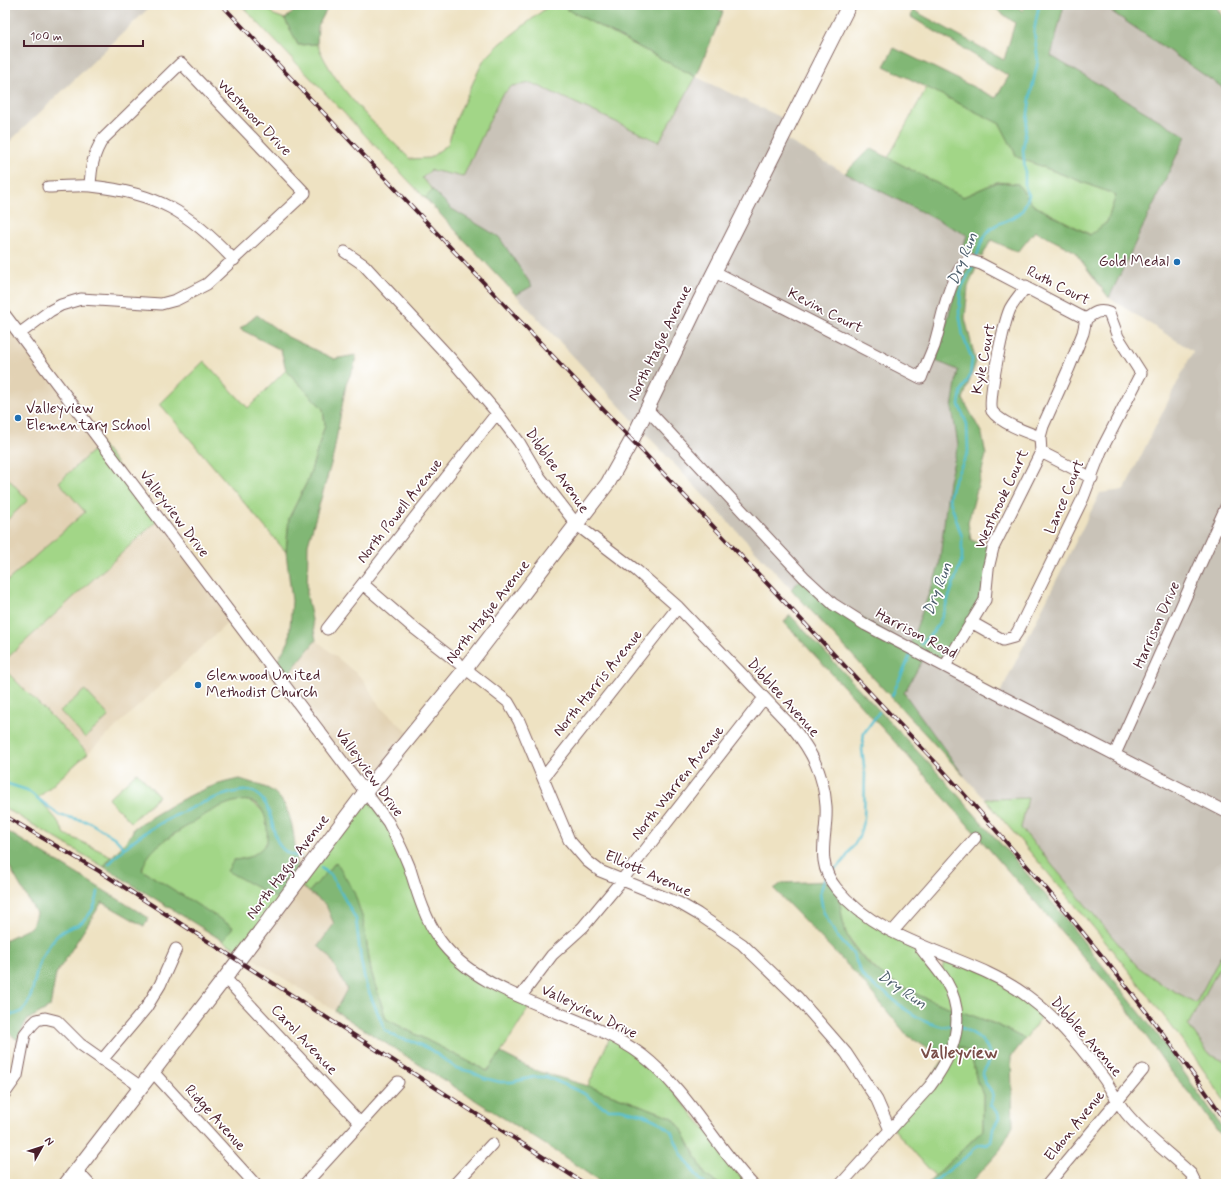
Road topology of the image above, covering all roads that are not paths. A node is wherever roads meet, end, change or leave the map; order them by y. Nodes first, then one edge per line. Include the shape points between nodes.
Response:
1 (849, 5) edge
2 (90, 186) junction
3 (48, 187) dead end
4 (345, 252) dead end
5 (234, 260) junction
6 (715, 272) junction
7 (1026, 286) junction
8 (5, 315) edge
9 (1086, 319) junction
10 (19, 334) junction
11 (1132, 359) joint
12 (921, 378) joint
13 (646, 408) junction
14 (497, 413) junction
15 (1040, 437) junction
16 (1041, 452) junction
17 (1092, 478) junction
18 (1226, 507) edge
19 (577, 525) junction
20 (363, 584) junction
21 (678, 607) junction
22 (971, 622) junction
23 (327, 629) dead end
24 (945, 666) junction
25 (466, 668) junction
26 (764, 698) junction
27 (1115, 754) junction
28 (542, 778) junction
29 (366, 791) junction
30 (1226, 812) edge
31 (975, 838) dead end
32 (622, 880) junction
33 (893, 931) junction
34 (919, 945) junction
35 (176, 949) dead end
36 (225, 978) junction
37 (521, 996) junction
38 (102, 1060) junction
39 (1143, 1070) dead end
40 (153, 1072) junction
41 (398, 1082) dead end
42 (141, 1088) junction
43 (5, 1094) edge
44 (1117, 1099) junction
45 (360, 1123) junction
46 (890, 1130) junction
47 (492, 1144) dead end
48 (76, 1170) junction
49 (66, 1184) edge
50 (89, 1184) edge
51 (256, 1184) edge
52 (305, 1184) edge
53 (455, 1184) edge
54 (752, 1184) edge
55 (841, 1184) edge
56 (1048, 1184) edge
57 (1196, 1184) edge

1 - 6 main road, North Hague Avenue
2 - 3 street
2 - 5 street via 133,193 172,208 205,231
2 - 5 street, Westmoor Drive via 92,160 103,139 181,63 306,193
4 - 14 street, Dibblee Avenue via 364,265
5 - 10 street via 207,284 176,300 161,304 76,300 50,311
6 - 12 street, Kevin Court
6 - 13 main road, North Hague Avenue
7 - 9 street, Ruth Court
7 - 12 street, Ruth Court via 982,264 968,260 961,266 954,279 934,346
7 - 15 street, Kyle Court via 1010,308 1002,331 990,405 997,417
8 - 10 street, Valleyview Drive
9 - 11 street, Ruth Court via 1094,313 1109,313 1118,337
9 - 15 street, Westbrook Court via 1083,333
10 - 29 street, Valleyview Drive
11 - 17 street, Lance Court via 1141,373 1101,451
13 - 19 main road, North Hague Avenue via 632,440 608,482
13 - 24 street, Harrison Road via 804,577 833,604 866,625
14 - 19 street, Dibblee Avenue via 519,442 539,476
14 - 20 street, North Powell Avenue
15 - 16 street, Westbrook Court
16 - 17 street
16 - 22 street, Westbrook Court via 993,548 985,600
17 - 22 street, Lance Court via 1014,637 1003,640
18 - 27 street, Harrison Drive
19 - 21 street, Dibblee Avenue via 637,571
19 - 25 main road, North Hague Avenue
20 - 23 street, North Powell Avenue
20 - 25 street, Elliott Avenue via 415,629
21 - 26 street, Dibblee Avenue
21 - 28 street, North Harris Avenue
22 - 24 street, Westbrook Court
24 - 27 street, Harrison Road
25 - 28 street, Elliott Avenue via 500,695 514,711
25 - 29 main road, North Hague Avenue
26 - 32 street, North Warren Avenue
26 - 33 street, Dibblee Avenue via 808,745 818,766 826,806 822,854 830,880 854,905
27 - 30 street, Harrison Road
28 - 32 street, Elliott Avenue via 569,840 587,861 600,871
29 - 36 main road, North Hague Avenue
29 - 37 street, Valleyview Drive via 396,836 427,918 443,944 469,969
31 - 33 street
32 - 37 street, North Warren Avenue via 583,927 552,955
32 - 46 street, Elliott Avenue via 698,914 742,944 768,968 798,998 853,1062 877,1100
33 - 34 street, Dibblee Avenue
34 - 44 street, Dibblee Avenue via 989,973 1027,995 1062,1028 1093,1064
34 - 46 street via 953,994 957,1006 956,1026 952,1049 938,1074
35 - 38 street via 160,985 146,1008
36 - 40 main road, North Hague Avenue
36 - 45 street, Carol Avenue
37 - 54 street, Valleyview Drive via 610,1035 642,1055 684,1098 723,1151
38 - 42 street
38 - 43 street via 80,1044 57,1020 40,1019 25,1034 17,1076
39 - 44 street, Eldon Avenue
40 - 42 main road, North Hague Avenue
40 - 51 street, Ridge Avenue
41 - 45 street
42 - 48 main road, North Hague Avenue
44 - 56 street, Eldon Avenue
44 - 57 street, Dibblee Avenue via 1126,1114 1191,1174
45 - 52 street
46 - 55 street
47 - 53 street
48 - 49 main road, North Hague Avenue
48 - 50 street

